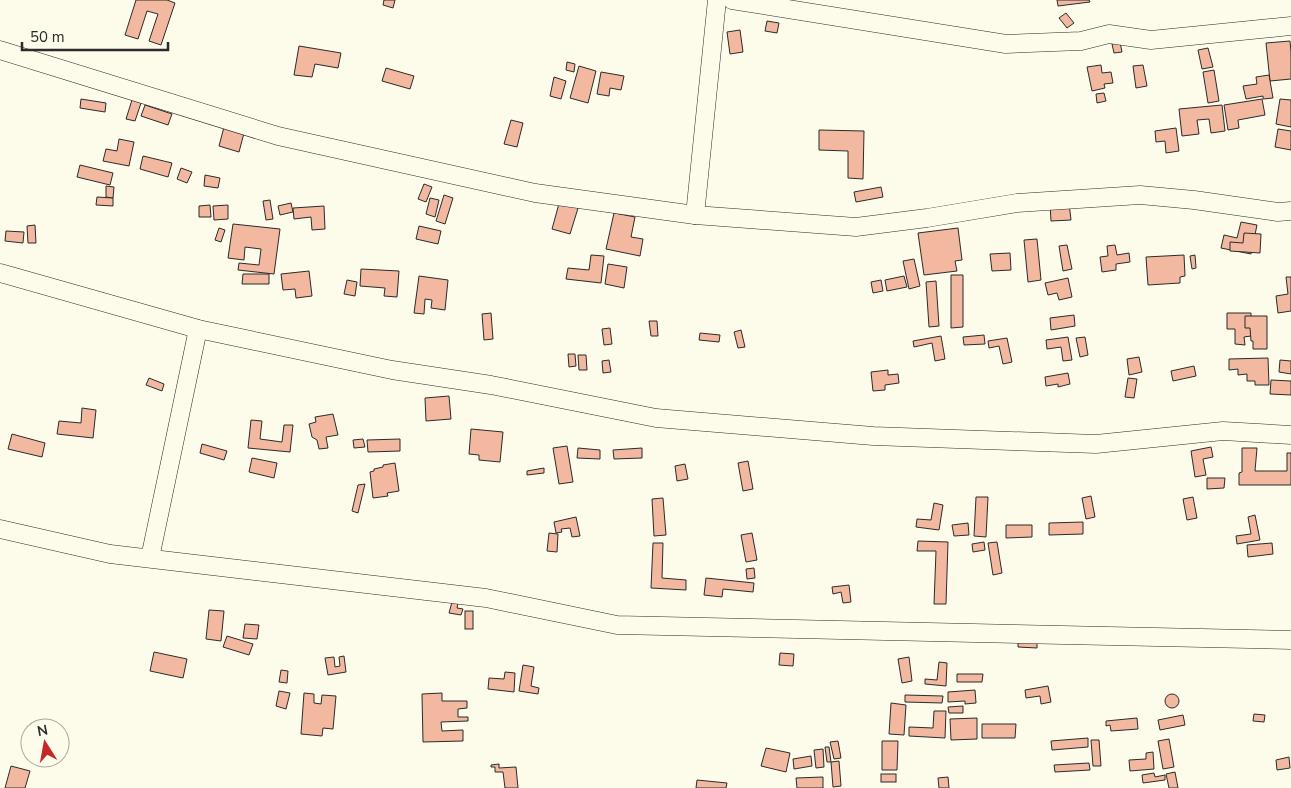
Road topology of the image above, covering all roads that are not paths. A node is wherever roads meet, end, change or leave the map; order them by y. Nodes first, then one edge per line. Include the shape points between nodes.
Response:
1 (717, 0) edge
2 (732, 0) edge
3 (1291, 26) edge
4 (0, 50) edge
5 (1291, 211) edge
6 (695, 215) junction
7 (0, 273) edge
8 (198, 329) junction
9 (1291, 435) edge
10 (0, 529) edge
11 (150, 558) junction
12 (1291, 640) edge

1 - 6 street
2 - 3 street via 1006,44 1080,41 1109,34 1151,40
4 - 6 street via 278,136 535,193
5 - 6 street via 1140,195 1017,203 856,227
7 - 8 street
8 - 9 street via 392,370 491,385 656,418 873,436 1096,444 1223,431
8 - 11 street
10 - 11 street via 110,554
11 - 12 street via 486,598 617,625

